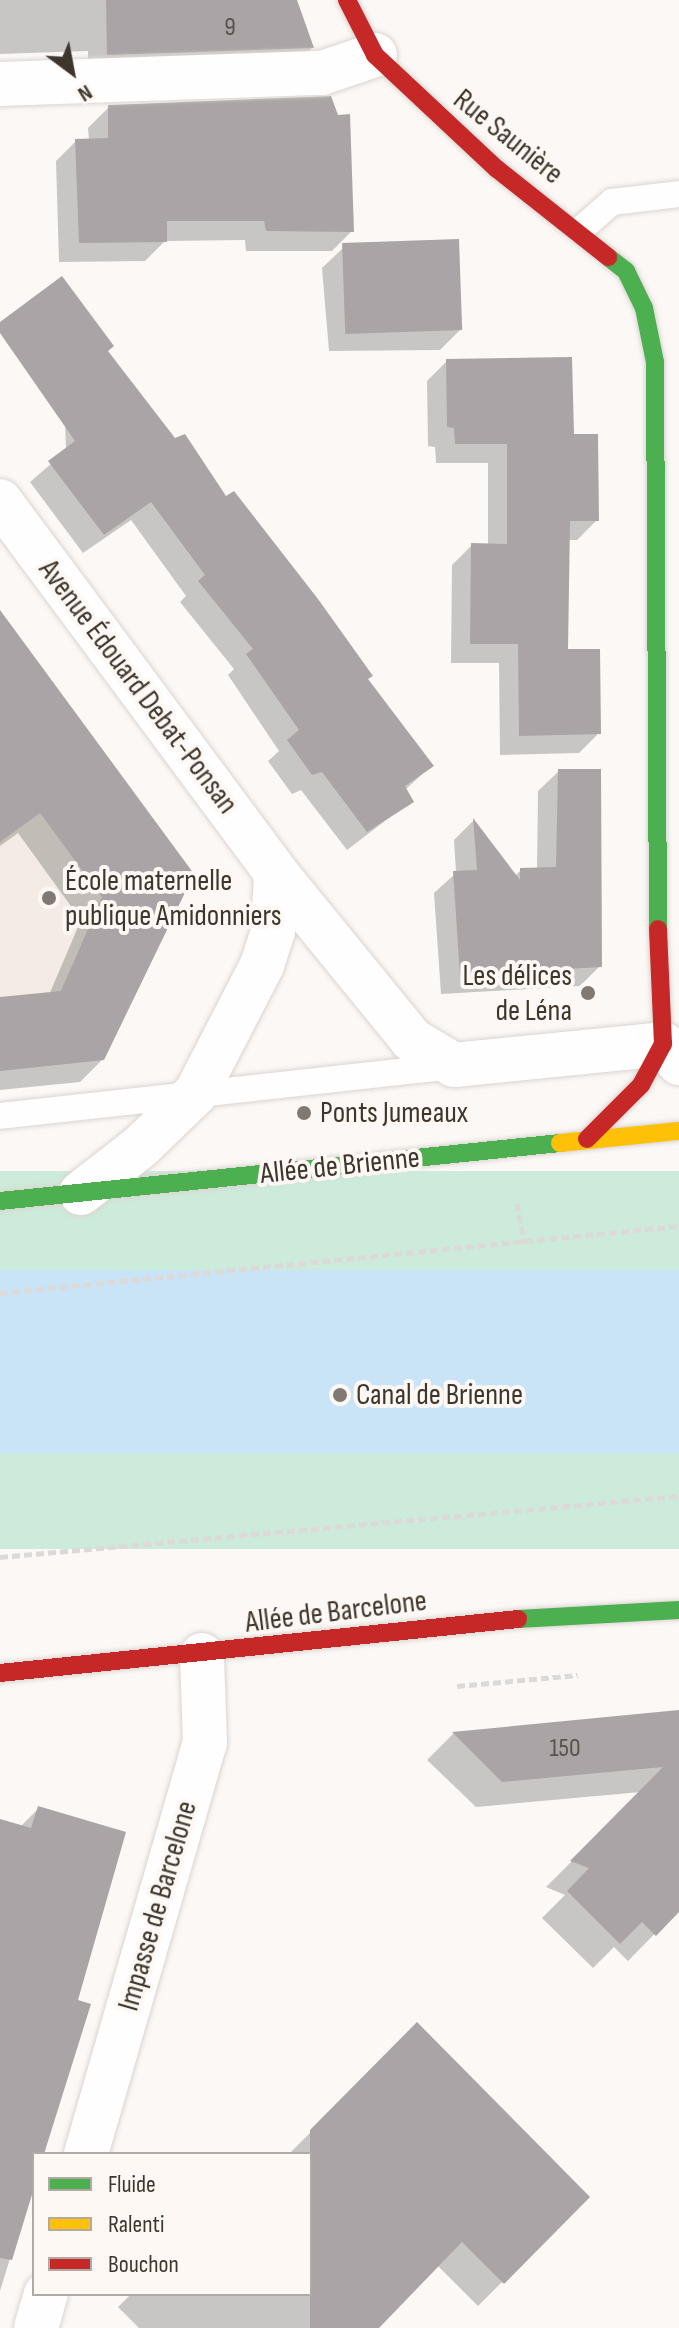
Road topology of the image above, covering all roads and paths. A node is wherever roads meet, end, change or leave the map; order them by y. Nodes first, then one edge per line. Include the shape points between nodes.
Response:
1 (347, 0) edge
2 (375, 55) junction
3 (0, 84) edge
4 (679, 194) edge
5 (580, 230) junction
6 (0, 501) edge
7 (276, 873) junction
8 (671, 1053) edge
9 (454, 1065) junction
10 (196, 1093) junction
11 (0, 1116) edge
12 (679, 1131) edge
13 (587, 1139) junction
14 (516, 1192) dead end
15 (81, 1193) junction
16 (0, 1201) edge
17 (679, 1226) edge
18 (524, 1243) junction
19 (0, 1293) edge
20 (679, 1496) edge
21 (0, 1557) edge
22 (679, 1610) edge
23 (202, 1655) junction
24 (0, 1673) edge
25 (584, 1674) dead end
26 (457, 1686) dead end
27 (87, 2152) edge
28 (45, 2296) edge
29 (36, 2328) edge

1 - 2 main road, Rue Saunière
2 - 3 street via 322,73
2 - 5 main road, Rue Saunière via 497,169
4 - 5 lane via 612,202
5 - 8 main road, Rue Saunière via 626,271 644,308 655,362 658,978
6 - 7 street, Avenue Édouard Debat-Ponsan
7 - 9 street, Avenue Édouard Debat-Ponsan via 412,1040
7 - 10 street via 273,931 262,965
8 - 9 street
8 - 13 main road
9 - 10 lane
10 - 11 lane
10 - 15 street via 140,1147
12 - 13 main road, Allée de Brienne
13 - 15 main road, Allée de Brienne
14 - 18 path
15 - 16 main road, Allée de Brienne
17 - 18 path
18 - 19 path
20 - 21 path
22 - 23 main road, Allée de Barcelone via 509,1620
23 - 24 main road, Allée de Barcelone
23 - 27 street, Impasse de Barcelone via 205,1743
25 - 26 path
28 - 29 street

